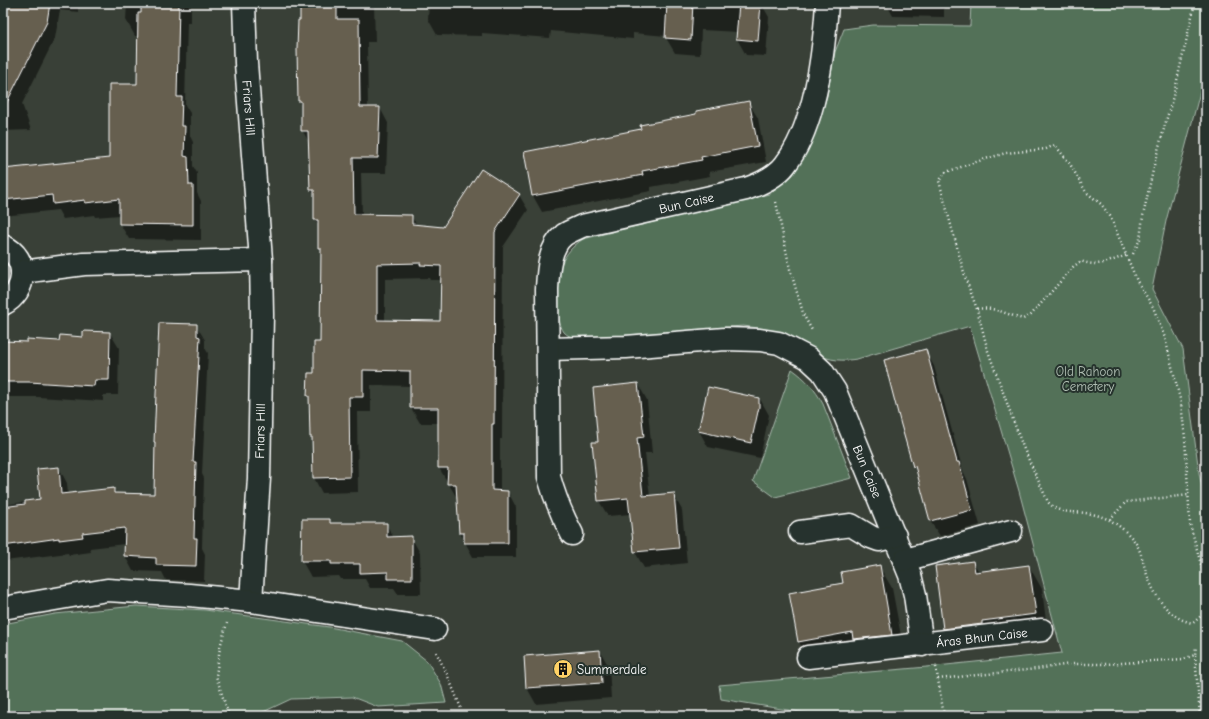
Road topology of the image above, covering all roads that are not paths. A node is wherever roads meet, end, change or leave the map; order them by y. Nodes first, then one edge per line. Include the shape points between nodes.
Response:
1 (244, 3) edge
2 (827, 3) edge
3 (3, 246) edge
4 (260, 260) junction
5 (22, 272) junction
6 (3, 304) edge
7 (548, 349) junction
8 (892, 530) junction
9 (1010, 531) dead end
10 (800, 532) dead end
11 (572, 534) dead end
12 (904, 560) junction
13 (242, 600) junction
14 (3, 608) edge
15 (427, 628) road end
16 (1042, 630) dead end
17 (922, 645) junction
18 (808, 657) dead end

1 - 4 street, Friars Hill
2 - 7 street, Bun Caise via 820,68 803,134 785,166 772,176 746,189 582,226 564,235 552,252 550,261 547,289
3 - 5 street via 13,253
4 - 5 street via 84,264
4 - 13 street, Friars Hill via 262,315 259,478
5 - 6 street via 18,292
7 - 8 street, Bun Caise via 744,339 779,343 793,350 808,358 822,371 835,391
7 - 11 street, Bun Caise via 550,477 554,497
8 - 10 street via 879,540 851,525
8 - 12 street, Áras Bhun Caise
9 - 12 street
12 - 17 street, Áras Bhun Caise via 915,595
13 - 14 street via 107,590
13 - 15 street
16 - 17 street, Áras Bhun Caise
17 - 18 street, Áras Bhun Caise

